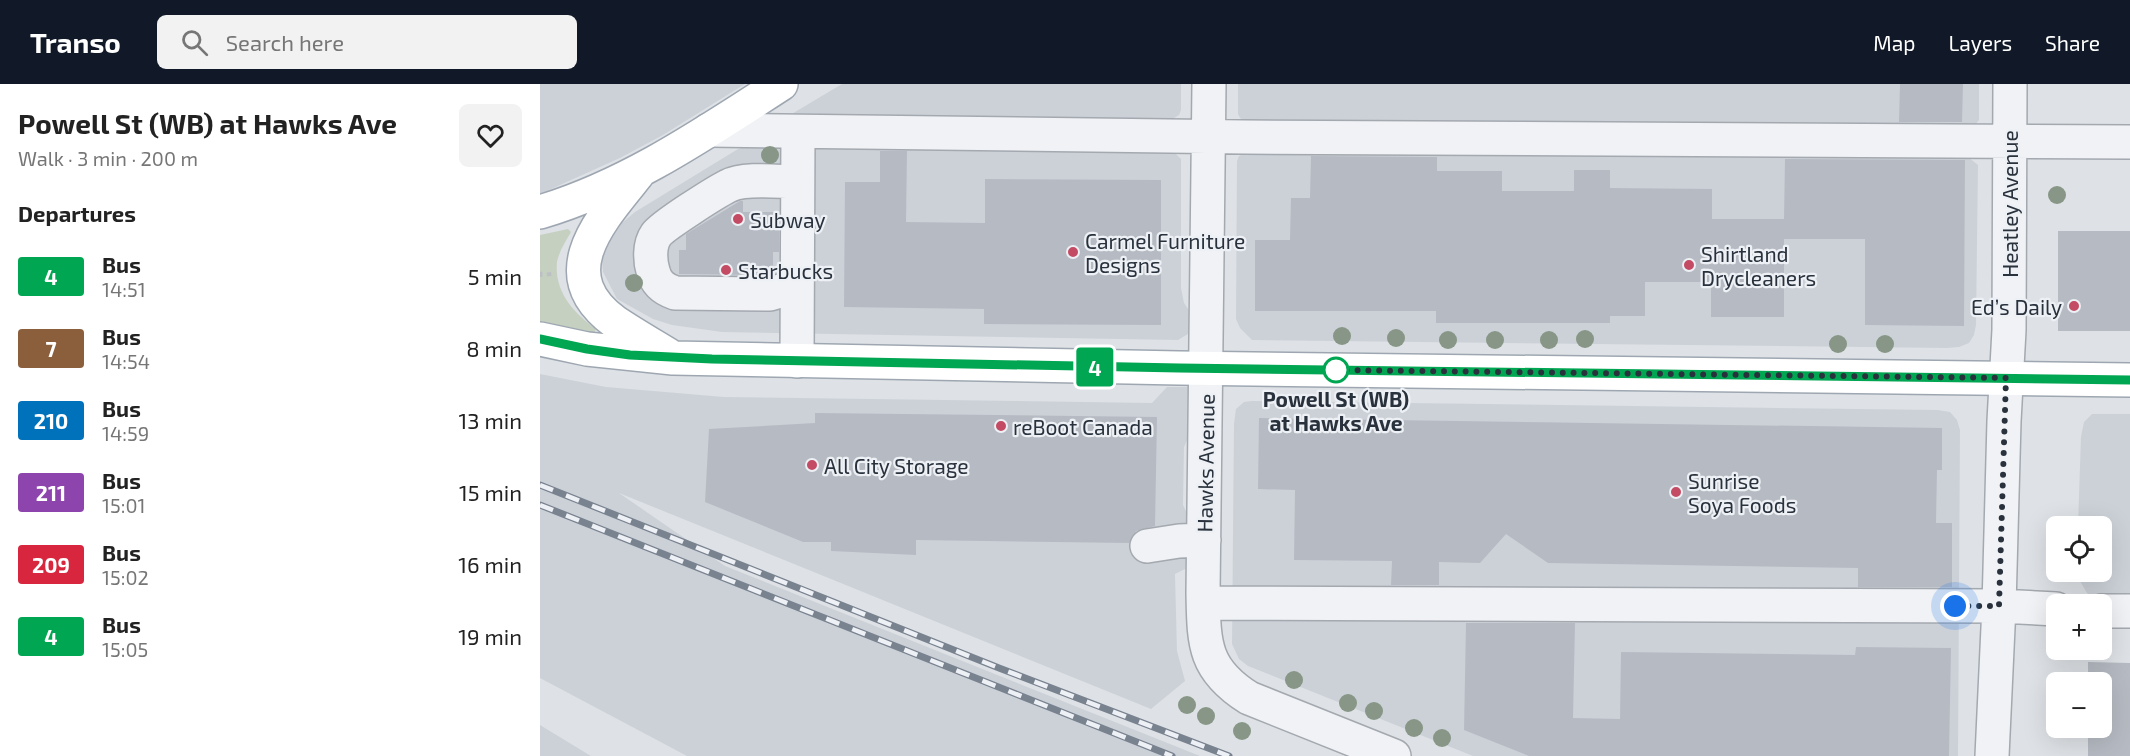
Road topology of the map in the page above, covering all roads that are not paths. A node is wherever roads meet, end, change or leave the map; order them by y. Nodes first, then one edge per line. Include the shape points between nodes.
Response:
1 (781, 84) edge
2 (1209, 84) edge
3 (2010, 84) edge
4 (709, 130) junction
5 (798, 132) junction
6 (1208, 137) junction
7 (2009, 142) junction
8 (2130, 142) edge
9 (640, 171) junction
10 (797, 182) junction
11 (540, 212) edge
12 (797, 286) junction
13 (540, 339) edge
14 (673, 358) junction
15 (796, 361) junction
16 (1206, 368) junction
17 (2006, 378) junction
18 (2130, 380) edge
19 (1204, 540) junction
20 (1148, 546) dead end
21 (1204, 603) junction
22 (1999, 606) junction
23 (2046, 608) edge
24 (2112, 611) edge
25 (2130, 611) edge
26 (1394, 756) edge
27 (1992, 756) edge

1 - 4 main road
2 - 6 street, Hawks Avenue
3 - 7 street, Heatley Avenue
4 - 5 street
4 - 9 main road
5 - 6 street
5 - 10 street
6 - 7 street
6 - 16 street, Hawks Avenue
7 - 8 street
7 - 17 street, Heatley Avenue
9 - 11 main road
9 - 14 main road via 592,236 583,273 587,290 598,306
10 - 12 street
10 - 12 street via 729,185 662,229 652,242 651,255 654,277 666,290 675,293 770,294
12 - 15 street
13 - 14 main road via 587,349
14 - 15 main road
15 - 16 main road
16 - 17 main road
16 - 19 street, Hawks Avenue
17 - 18 main road
17 - 22 street, Heatley Avenue
19 - 20 street
19 - 21 street, Hawks Avenue
21 - 22 street
21 - 26 street, Hawks Avenue via 1204,629 1211,661 1232,687 1249,698
22 - 23 street
22 - 27 street, Heatley Avenue
24 - 25 street

